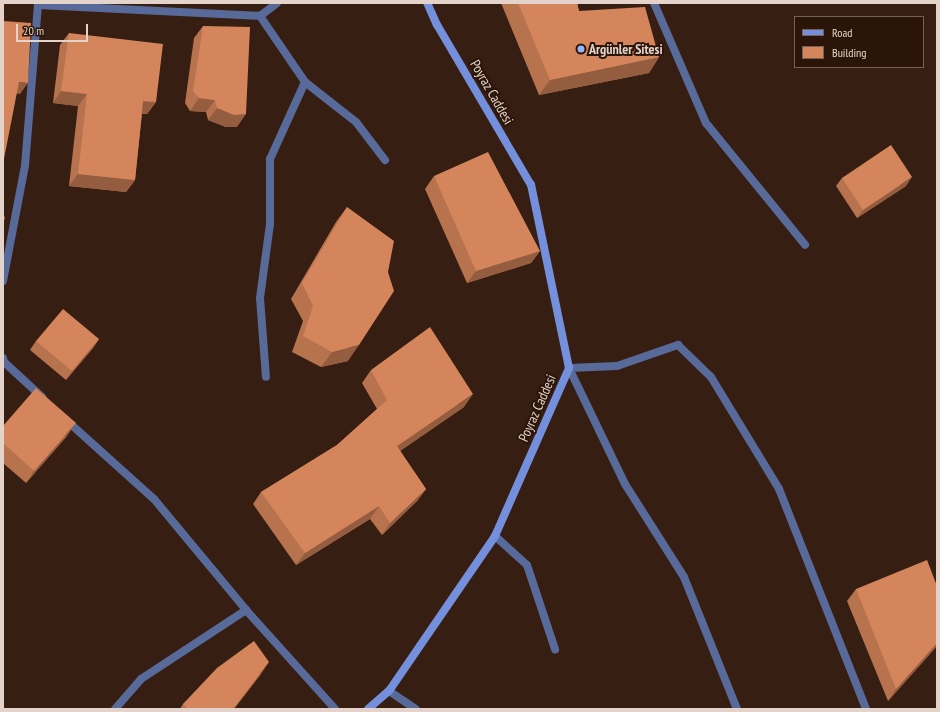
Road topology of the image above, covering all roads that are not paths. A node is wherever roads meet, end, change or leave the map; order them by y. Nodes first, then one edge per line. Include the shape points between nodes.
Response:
1 (277, 3) edge
2 (427, 3) edge
3 (654, 3) edge
4 (38, 4) edge
5 (260, 16) junction
6 (305, 82) junction
7 (386, 160) dead end
8 (805, 245) dead end
9 (3, 281) edge
10 (3, 358) edge
11 (568, 368) junction
12 (266, 377) dead end
13 (50, 404) edge
14 (61, 415) edge
15 (495, 536) junction
16 (246, 610) junction
17 (555, 649) dead end
18 (389, 691) junction
19 (115, 709) edge
20 (335, 709) edge
21 (368, 709) edge
22 (416, 709) edge
23 (737, 709) edge
24 (866, 709) edge

1 - 5 street
2 - 11 street, Poyraz Caddesi via 531,185
3 - 8 street via 706,123
4 - 5 street
4 - 9 street via 25,166
5 - 6 street
6 - 7 street via 356,122
6 - 12 street via 270,158 270,224 260,298
10 - 13 street via 4,362
11 - 15 street, Poyraz Caddesi
11 - 23 street via 625,484 684,577
11 - 24 street via 617,366 678,345 711,377 779,489
14 - 16 street via 154,499
15 - 17 street via 527,565
15 - 18 street, Poyraz Caddesi
16 - 19 street via 141,679
16 - 20 street
18 - 21 street, Poyraz Caddesi
18 - 22 street

